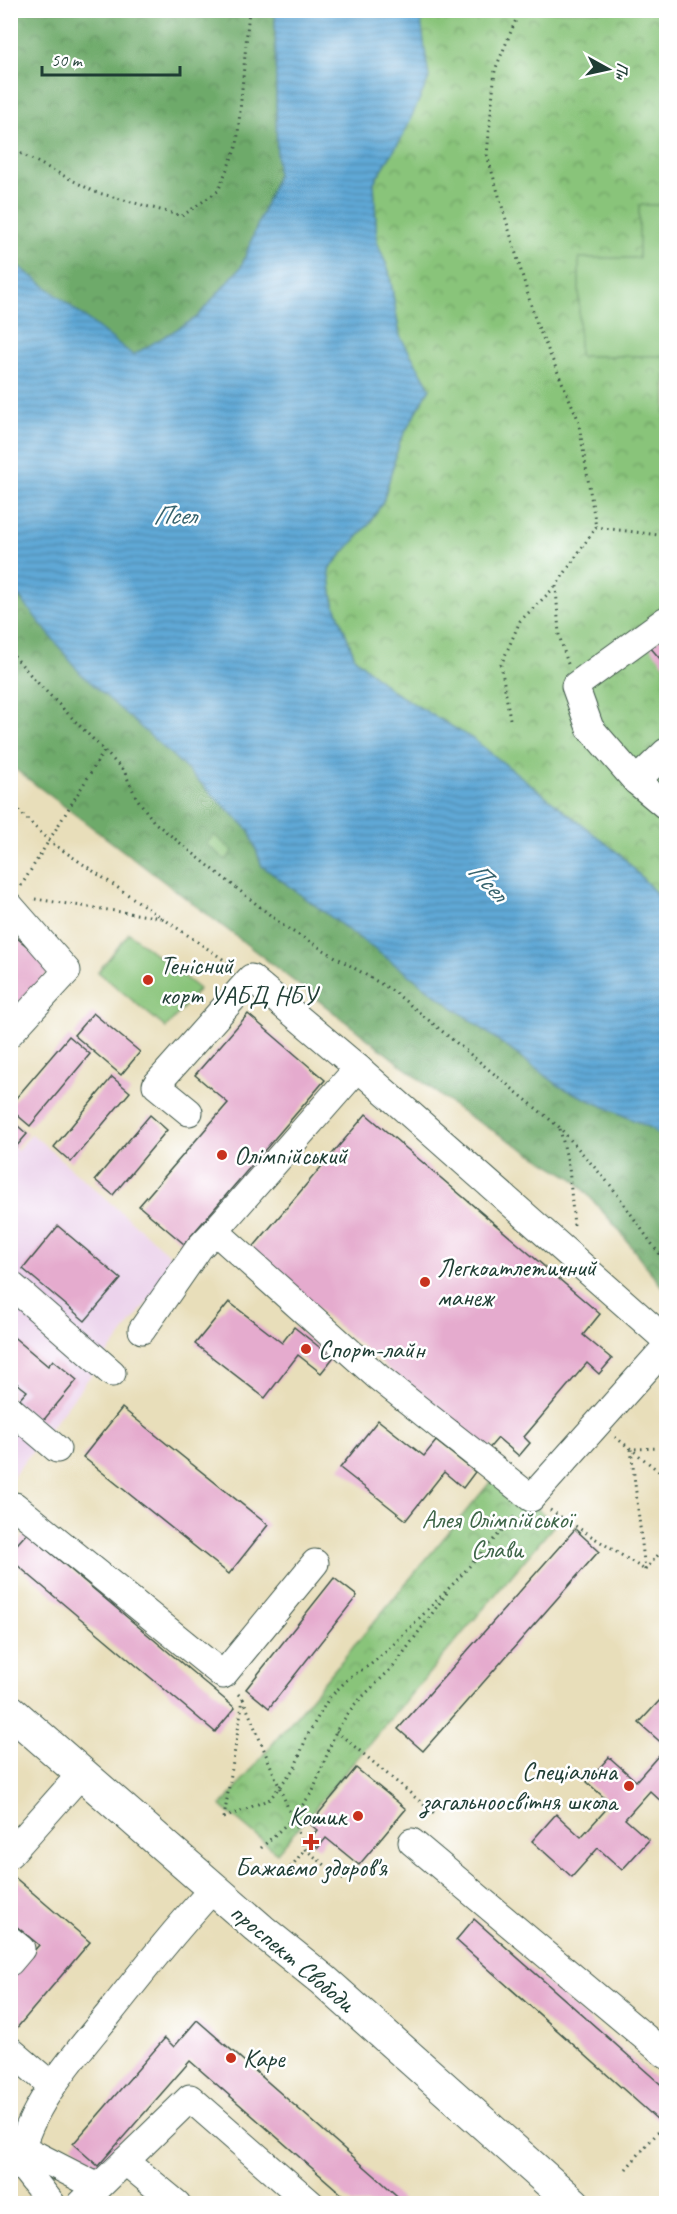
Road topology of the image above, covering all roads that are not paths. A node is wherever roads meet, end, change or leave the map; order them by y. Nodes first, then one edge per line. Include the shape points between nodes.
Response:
1 (666, 620) edge
2 (666, 752) edge
3 (636, 781) junction
4 (666, 806) edge
5 (17, 899) edge
6 (10, 1033) edge
7 (358, 1068) junction
8 (189, 1112) dead end
9 (215, 1231) junction
10 (10, 1284) edge
11 (142, 1330) dead end
12 (666, 1340) edge
13 (666, 1347) edge
14 (112, 1373) dead end
15 (10, 1409) edge
16 (57, 1449) dead end
17 (15, 1506) dead end
18 (315, 1563) dead end
19 (10, 1711) edge
20 (81, 1774) junction
21 (412, 1842) dead end
22 (10, 1854) edge
23 (213, 1889) junction
24 (10, 1940) edge
25 (10, 1962) edge
26 (10, 2050) edge
27 (666, 2055) edge
28 (52, 2086) junction
29 (17, 2156) edge
30 (125, 2160) junction
31 (90, 2195) edge
32 (52, 2204) edge
33 (177, 2204) edge
34 (311, 2204) edge
35 (574, 2204) edge

1 - 3 street via 575,686 590,728
2 - 3 street
3 - 4 street
5 - 6 street via 67,971
7 - 8 street via 251,978 156,1085
7 - 9 street
7 - 12 street
9 - 11 street
9 - 13 street via 378,1377 531,1498
10 - 14 street
15 - 16 street
17 - 18 street via 223,1675
19 - 20 main road, проспект Свободи
20 - 22 street
20 - 23 main road, проспект Свободи
21 - 27 street
23 - 28 street via 175,1930
23 - 35 main road, проспект Свободи via 323,1980
24 - 25 street via 21,1949
26 - 28 street
28 - 29 street
29 - 31 street via 28,2151
29 - 32 street
30 - 31 street
30 - 33 street
30 - 34 street via 190,2098

